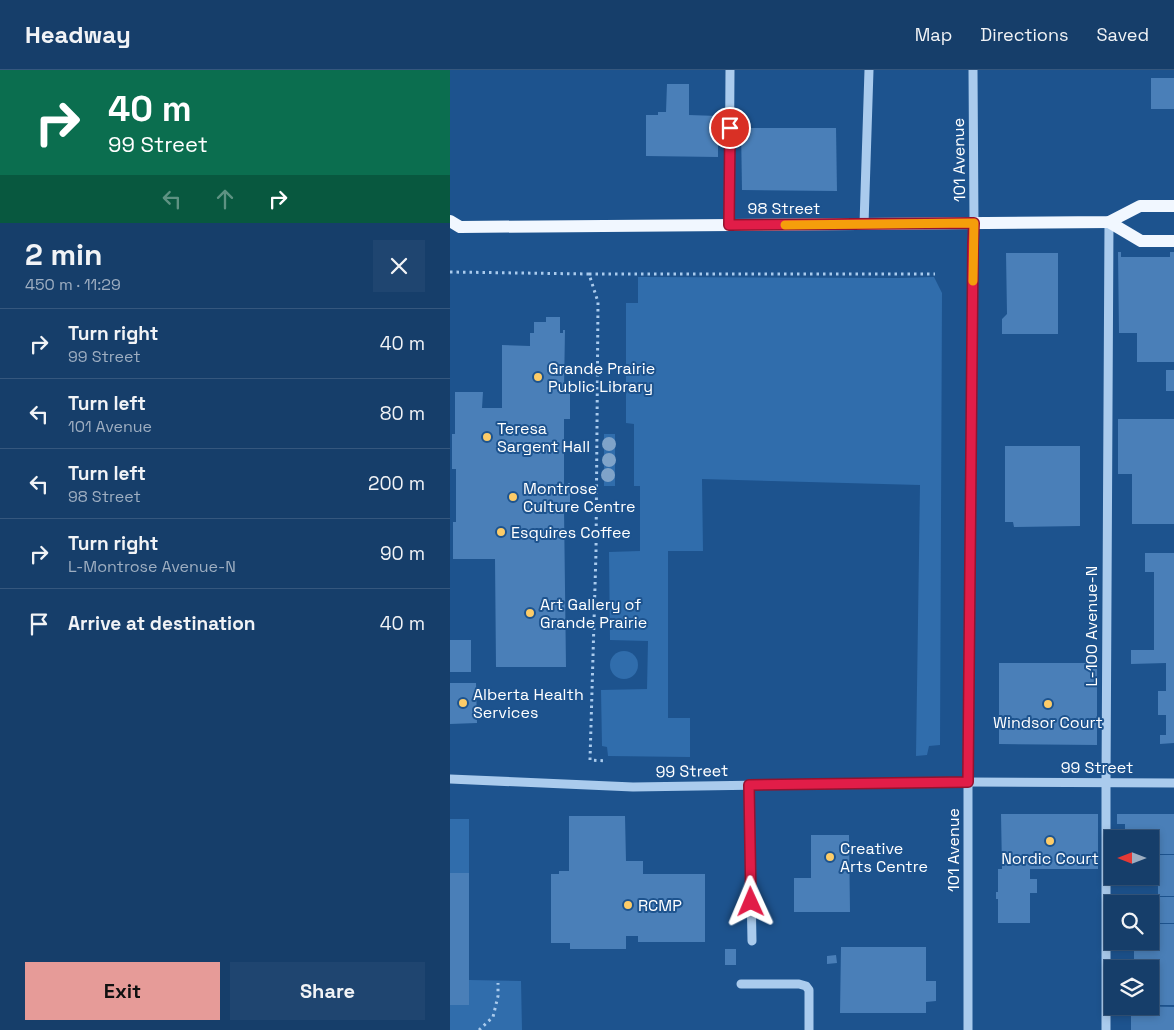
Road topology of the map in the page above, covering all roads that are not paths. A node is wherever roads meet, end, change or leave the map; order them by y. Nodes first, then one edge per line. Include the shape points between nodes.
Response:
1 (730, 70) edge
2 (869, 70) edge
3 (973, 70) edge
4 (1174, 206) edge
5 (1109, 222) junction
6 (974, 223) junction
7 (864, 224) junction
8 (729, 225) junction
9 (453, 227) edge
10 (1174, 241) edge
11 (450, 779) edge
12 (968, 782) junction
13 (1106, 782) junction
14 (1174, 783) edge
15 (749, 785) junction
16 (752, 941) dead end
17 (740, 984) dead end
18 (809, 1030) edge
19 (968, 1030) edge
20 (1106, 1030) edge

1 - 8 street
2 - 7 street
3 - 6 street, 101 Avenue
4 - 5 main road, 98 Street via 1140,206
5 - 6 main road, 98 Street
5 - 10 main road via 1141,241
5 - 13 street, L-100 Avenue-N
6 - 7 main road, 98 Street
6 - 12 street, 101 Avenue
7 - 8 main road, 98 Street
8 - 9 main road, 98 Street
11 - 15 street, 99 Street via 632,787
12 - 13 street, 99 Street
12 - 15 street, 99 Street
12 - 19 street, 101 Avenue
13 - 14 street, 99 Street
13 - 20 street, L-100 Avenue-N
15 - 16 street
17 - 18 street via 806,986 809,990

